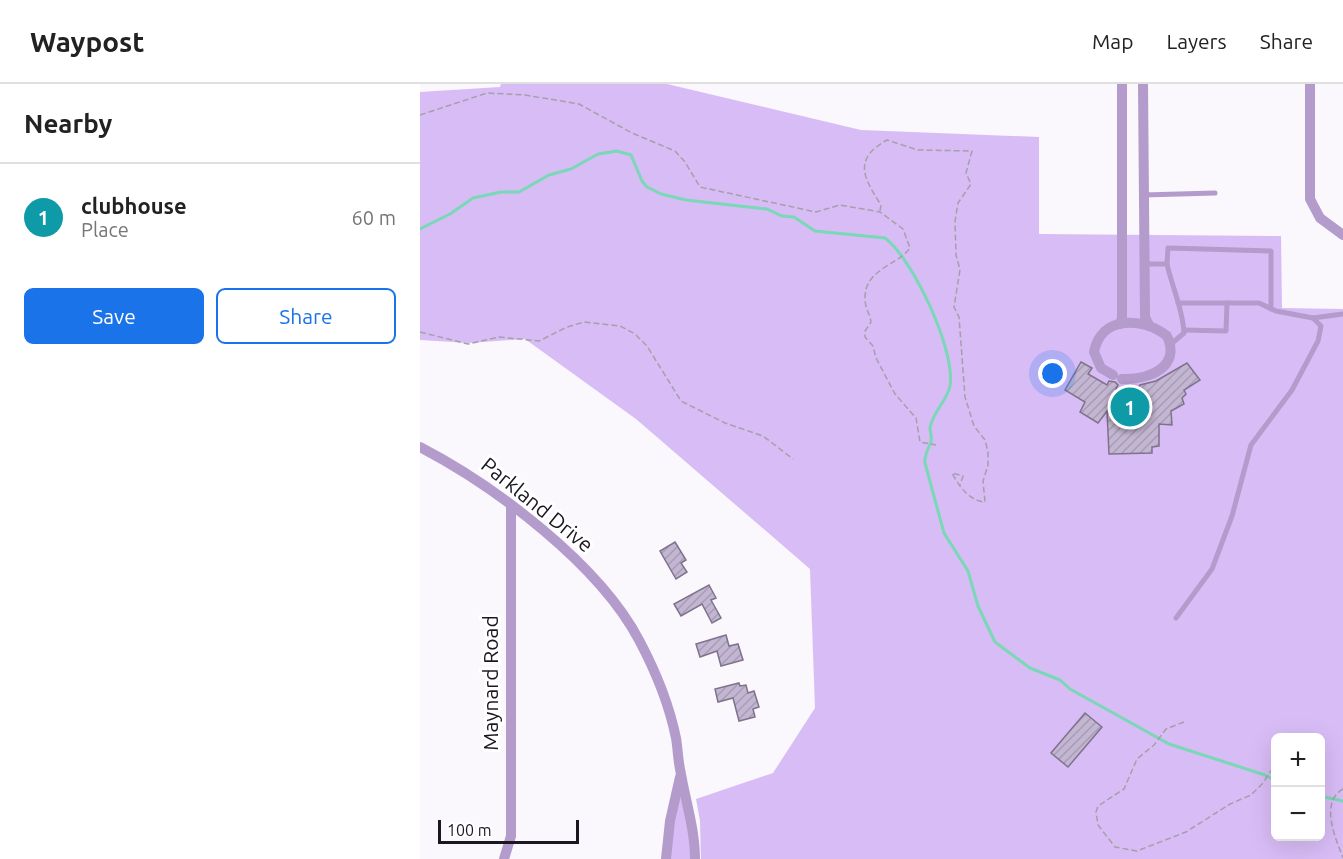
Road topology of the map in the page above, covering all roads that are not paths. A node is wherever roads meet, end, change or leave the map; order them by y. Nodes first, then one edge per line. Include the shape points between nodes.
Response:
1 (1122, 84) edge
2 (1143, 84) edge
3 (1310, 84) edge
4 (1215, 193) dead end
5 (1143, 195) junction
6 (1122, 227) junction
7 (1144, 227) junction
8 (1343, 235) edge
9 (1144, 264) junction
10 (1167, 264) junction
11 (1178, 303) junction
12 (1227, 303) junction
13 (1271, 309) junction
14 (1343, 314) edge
15 (1313, 318) junction
16 (1120, 324) junction
17 (1148, 324) junction
18 (1184, 330) junction
19 (1171, 344) junction
20 (420, 447) edge
21 (511, 506) junction
22 (1176, 618) dead end
23 (681, 774) junction
24 (504, 859) edge
25 (666, 859) edge
26 (695, 859) edge

1 - 6 street
2 - 5 street
3 - 8 street via 1310,199 1320,218
4 - 5 lane
5 - 7 street
6 - 7 street
6 - 16 street
7 - 9 street
9 - 10 lane
9 - 17 street
10 - 11 lane
10 - 13 lane via 1168,248 1271,251
11 - 12 lane
11 - 18 lane
12 - 13 lane via 1259,303
12 - 18 lane via 1226,331
13 - 15 lane
14 - 15 lane
15 - 22 lane via 1321,326 1318,341 1292,390 1251,445 1232,516 1212,569
16 - 17 street
16 - 19 street via 1101,335 1094,352 1101,368 1117,377 1135,379 1157,373 1169,360
17 - 19 street via 1167,336
18 - 19 lane
20 - 21 street, Parkland Drive
21 - 23 street, Parkland Drive via 572,555 615,604 639,639 667,707
21 - 24 street, Maynard Road via 511,836
23 - 25 street, Parkland Drive via 671,813
23 - 26 street, Parkland Drive

